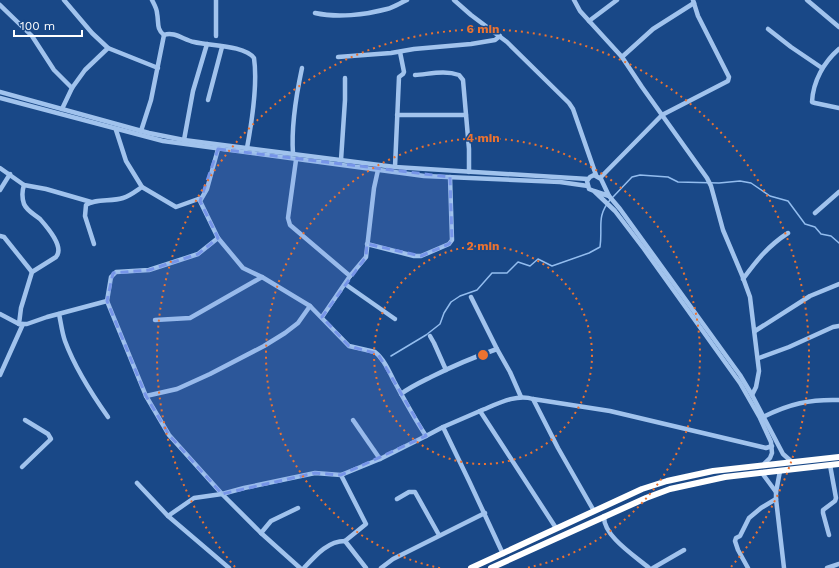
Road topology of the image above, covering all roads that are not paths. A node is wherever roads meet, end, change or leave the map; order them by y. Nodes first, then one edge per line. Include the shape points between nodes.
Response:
1 (64, 0) edge
2 (152, 0) edge
3 (216, 0) edge
4 (407, 0) edge
5 (454, 0) edge
6 (574, 0) edge
7 (617, 0) edge
8 (807, 0) edge
9 (693, 1) edge
10 (0, 5) edge
11 (315, 13) dead end
12 (589, 21) junction
13 (839, 27) edge
14 (768, 29) dead end
15 (164, 35) junction
16 (216, 36) dead end
17 (500, 36) junction
18 (207, 44) junction
19 (222, 46) junction
20 (108, 48) junction
21 (839, 49) edge
22 (400, 52) junction
23 (338, 57) dead end
24 (622, 57) junction
25 (158, 68) junction
26 (302, 68) dead end
27 (822, 68) junction
28 (415, 76) dead end
29 (345, 78) dead end
30 (72, 88) junction
31 (0, 92) edge
32 (0, 98) edge
33 (208, 100) dead end
34 (839, 108) edge
35 (62, 109) junction
36 (466, 115) junction
37 (397, 116) junction
38 (662, 116) junction
39 (116, 130) junction
40 (141, 130) junction
41 (184, 140) junction
42 (247, 148) junction
43 (218, 149) junction
44 (293, 154) junction
45 (296, 160) junction
46 (341, 160) junction
47 (395, 167) junction
48 (0, 168) edge
49 (378, 170) junction
50 (469, 172) junction
51 (10, 174) junction
52 (598, 176) junction
53 (450, 177) junction
54 (588, 179) junction
55 (24, 185) junction
56 (588, 186) junction
57 (142, 187) junction
58 (0, 190) edge
59 (594, 191) junction
60 (839, 192) edge
61 (201, 198) junction
62 (610, 198) junction
63 (91, 202) junction
64 (815, 213) dead end
65 (788, 233) dead end
66 (0, 236) edge
67 (218, 238) junction
68 (94, 244) dead end
69 (367, 244) junction
70 (32, 272) junction
71 (350, 276) junction
72 (262, 277) junction
73 (743, 279) junction
74 (345, 284) junction
75 (839, 284) edge
76 (471, 297) dead end
77 (107, 301) junction
78 (310, 306) junction
79 (0, 314) edge
80 (59, 314) junction
81 (322, 317) junction
82 (395, 319) dead end
83 (155, 320) dead end
84 (21, 324) junction
85 (839, 326) edge
86 (755, 331) junction
87 (430, 336) dead end
88 (497, 349) junction
89 (758, 358) junction
90 (446, 370) junction
91 (0, 375) edge
92 (401, 394) junction
93 (752, 395) junction
94 (146, 396) junction
95 (521, 397) junction
96 (532, 399) junction
97 (839, 400) edge
98 (480, 411) junction
99 (108, 416) dead end
100 (764, 417) junction
101 (25, 420) dead end
102 (353, 420) dead end
103 (443, 427) junction
104 (426, 436) junction
105 (772, 446) junction
106 (839, 457) edge
107 (380, 459) junction
108 (792, 462) junction
109 (839, 464) edge
110 (830, 465) junction
111 (762, 466) junction
112 (22, 467) dead end
113 (780, 471) junction
114 (762, 473) junction
115 (341, 475) junction
116 (137, 483) dead end
117 (776, 492) junction
118 (222, 494) junction
119 (397, 499) dead end
120 (776, 499) junction
121 (298, 508) dead end
122 (594, 511) junction
123 (485, 512) junction
124 (168, 516) junction
125 (604, 516) junction
126 (556, 528) junction
127 (261, 533) junction
128 (439, 535) junction
129 (829, 535) dead end
130 (346, 541) junction
131 (684, 550) dead end
132 (503, 554) junction
133 (494, 558) junction
134 (839, 564) edge
135 (494, 567) edge
136 (646, 567) edge
137 (229, 568) edge
138 (300, 568) edge
139 (304, 568) edge
140 (366, 568) edge
141 (382, 568) edge
142 (471, 568) edge
143 (653, 568) edge
144 (748, 568) edge
145 (784, 568) edge
146 (827, 568) edge

1 - 20 street
2 - 15 street via 158,13 157,25
3 - 16 street
4 - 11 street via 388,8 365,13 338,16
5 - 17 street via 471,16
6 - 12 street
7 - 12 street
8 - 13 street
9 - 24 street via 653,30
9 - 38 street via 703,27 729,77 728,80
10 - 30 street via 32,36 54,70
12 - 24 street
14 - 27 street
15 - 18 street via 175,34
15 - 25 street
17 - 22 street via 495,40 471,44
17 - 52 street via 573,109
18 - 19 street
18 - 41 street via 193,91
19 - 33 street
19 - 42 street via 246,51 254,58 253,112
20 - 25 street
20 - 30 street via 85,70
21 - 27 street
22 - 23 street
22 - 37 street via 404,72 399,77
24 - 38 street
25 - 40 street
26 - 44 street via 293,127
27 - 34 street via 812,102
28 - 36 street via 439,73 459,75 464,83
29 - 46 street
30 - 35 street
31 - 35 street
32 - 39 street
35 - 40 street
36 - 37 street
36 - 50 street
37 - 47 street
38 - 52 street
38 - 73 street via 711,186 723,230
39 - 43 street via 163,141
39 - 57 street via 126,161
40 - 41 street
41 - 42 street
42 - 44 street
43 - 45 street
43 - 61 street via 207,189
44 - 46 street
45 - 49 street
45 - 71 street via 288,218 290,225
46 - 47 street
47 - 50 street
48 - 51 street
49 - 53 street
49 - 69 street
50 - 54 street
51 - 55 street
51 - 58 street
52 - 54 street
52 - 62 street
53 - 56 street via 560,182
53 - 69 street via 452,240 449,244 421,256
54 - 56 street
55 - 63 street
55 - 70 street via 22,198 26,208 40,220 59,246 56,257
56 - 59 street
57 - 61 street via 176,207
57 - 63 street via 125,198
59 - 62 street
59 - 105 street via 607,203 644,249 729,366 760,418
60 - 64 street
61 - 67 street via 200,201
62 - 93 street via 724,352
63 - 68 street via 86,205 85,216
65 - 73 street via 760,256
66 - 70 street via 4,237
67 - 72 street via 243,268
67 - 77 street via 198,254 149,270 116,272 111,277
69 - 71 street via 366,257
70 - 84 street via 21,308
71 - 74 street
72 - 78 street
72 - 83 street via 190,318
73 - 86 street via 750,297
74 - 81 street
74 - 82 street
75 - 86 street via 810,296
76 - 88 street
77 - 80 street
77 - 94 street
78 - 81 street
78 - 94 street via 298,323 264,346 177,389
79 - 84 street
80 - 84 street
80 - 99 street via 64,340 72,357 94,398
81 - 92 street via 349,346 378,354
84 - 91 street
85 - 89 street
86 - 89 street
87 - 90 street
88 - 90 street
88 - 95 street
89 - 93 street via 759,371
90 - 92 street
92 - 104 street
93 - 100 street
94 - 118 street via 169,435
95 - 96 street
95 - 98 street
96 - 105 street via 610,411 762,447
96 - 122 street
97 - 100 street via 820,399 797,404
98 - 103 street
98 - 126 street
100 - 108 street via 783,454
101 - 112 street via 48,434 51,439
102 - 107 street
103 - 104 street
103 - 123 street
104 - 107 street
105 - 111 street via 772,454
106 - 108 highway
107 - 115 street
108 - 111 highway
109 - 110 highway
110 - 113 highway
110 - 129 street via 836,501 823,510
111 - 122 highway via 713,471 667,481 642,489
113 - 114 highway
113 - 117 street
114 - 117 street
114 - 125 highway via 725,477 670,489
115 - 118 street via 315,474
115 - 130 street via 366,524
116 - 124 street
117 - 120 street
118 - 124 street via 194,498
118 - 127 street
119 - 128 street via 409,492 415,492
120 - 144 street via 749,518 740,536 736,538 738,550
120 - 145 street
121 - 127 street via 271,521
122 - 126 highway
123 - 128 street
123 - 132 street
124 - 137 street
125 - 135 highway
125 - 136 street via 604,522 615,539
126 - 132 highway
127 - 138 street
128 - 141 street via 393,558
130 - 139 street via 337,541 318,553
130 - 140 street
131 - 143 street
132 - 133 highway
133 - 135 highway
133 - 142 highway
134 - 146 street

